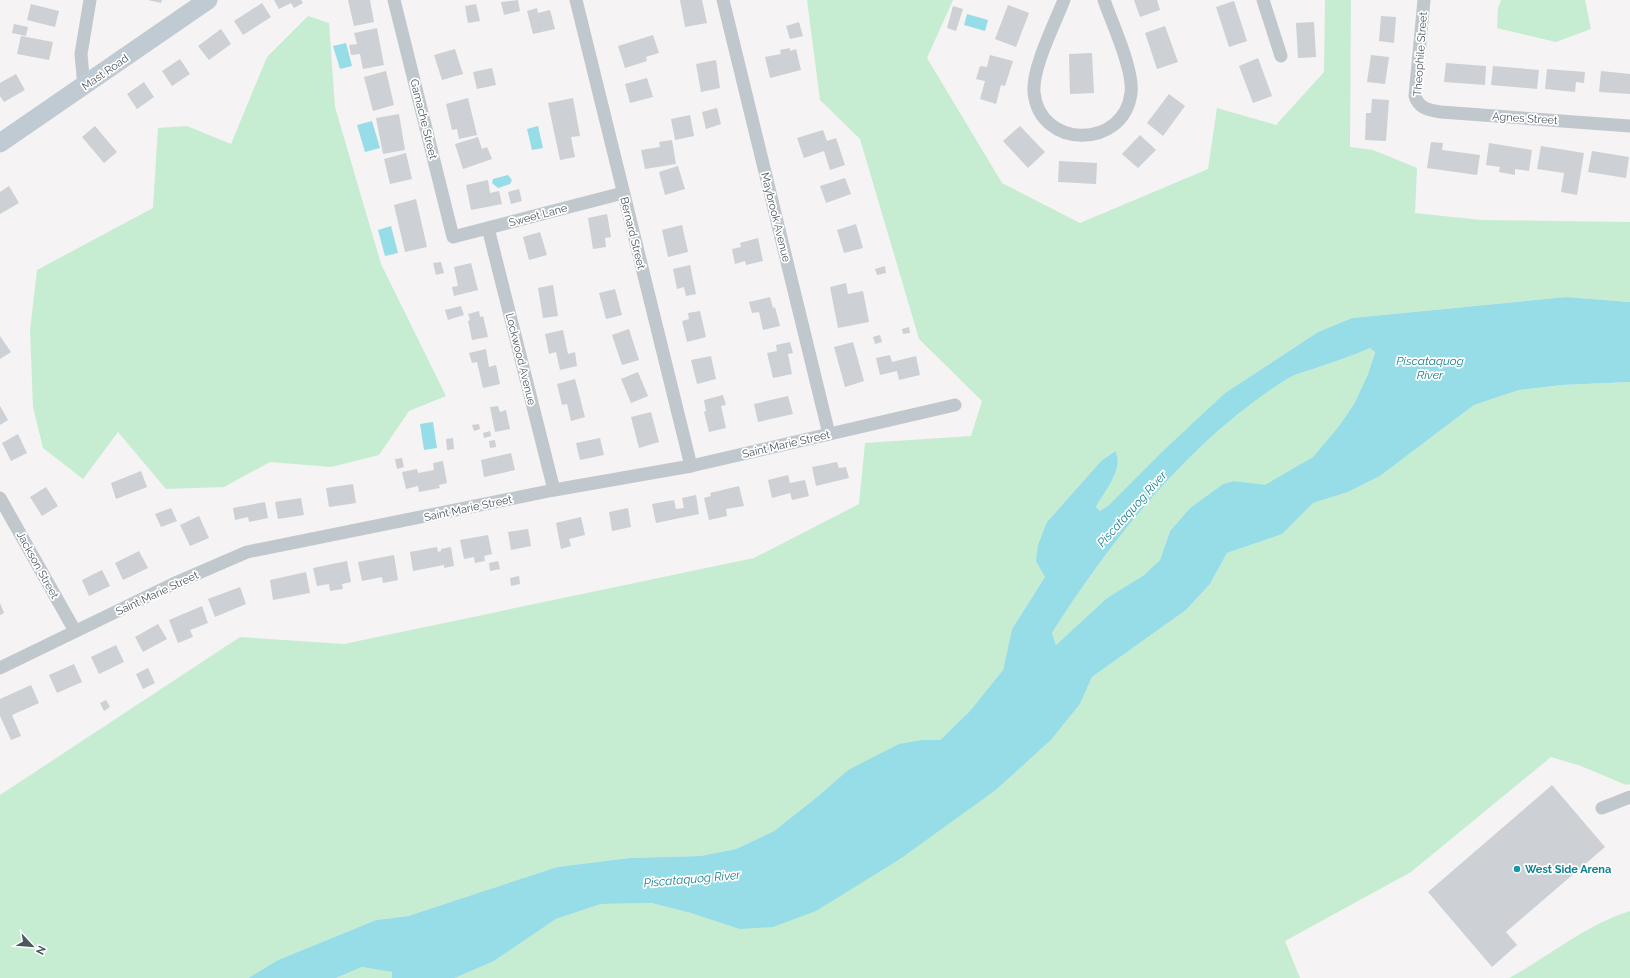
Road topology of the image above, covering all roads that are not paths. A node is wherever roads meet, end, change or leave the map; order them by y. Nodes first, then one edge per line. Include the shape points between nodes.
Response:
1 (90, 0) edge
2 (208, 0) edge
3 (394, 0) edge
4 (576, 0) edge
5 (723, 0) edge
6 (1064, 0) edge
7 (1104, 0) edge
8 (1263, 0) edge
9 (1424, 0) edge
10 (1281, 56) dead end
11 (84, 87) junction
12 (1421, 106) joint
13 (1630, 126) edge
14 (0, 143) edge
15 (623, 193) junction
16 (488, 228) junction
17 (453, 237) joint
18 (956, 405) dead end
19 (829, 434) junction
20 (691, 466) junction
21 (554, 490) junction
22 (0, 498) edge
23 (75, 631) junction
24 (0, 668) edge
25 (1630, 797) edge
26 (1602, 808) dead end

1 - 11 street via 81,54
2 - 11 main road, Mast Road
3 - 17 street, Gamache Street
4 - 15 street, Bernard Street
5 - 19 street, Maybrook Avenue
6 - 7 street via 1037,70 1034,92 1041,113 1048,122 1067,134 1089,136 1105,130 1118,121 1125,112 1132,92 1130,72
8 - 10 street
9 - 12 street, Theophile Street via 1415,96
11 - 14 main road, Mast Road
12 - 13 street, Agnes Street via 1441,112
15 - 16 street, Sweet Lane
15 - 20 street, Bernard Street
16 - 17 street, Sweet Lane
16 - 21 street, Lockwood Avenue
18 - 19 street, Saint Marie Street
19 - 20 street, Saint Marie Street
20 - 21 street, Saint Marie Street
21 - 23 street, Saint Marie Street via 247,552
22 - 23 street, Jackson Street
23 - 24 street, Saint Marie Street
25 - 26 street

